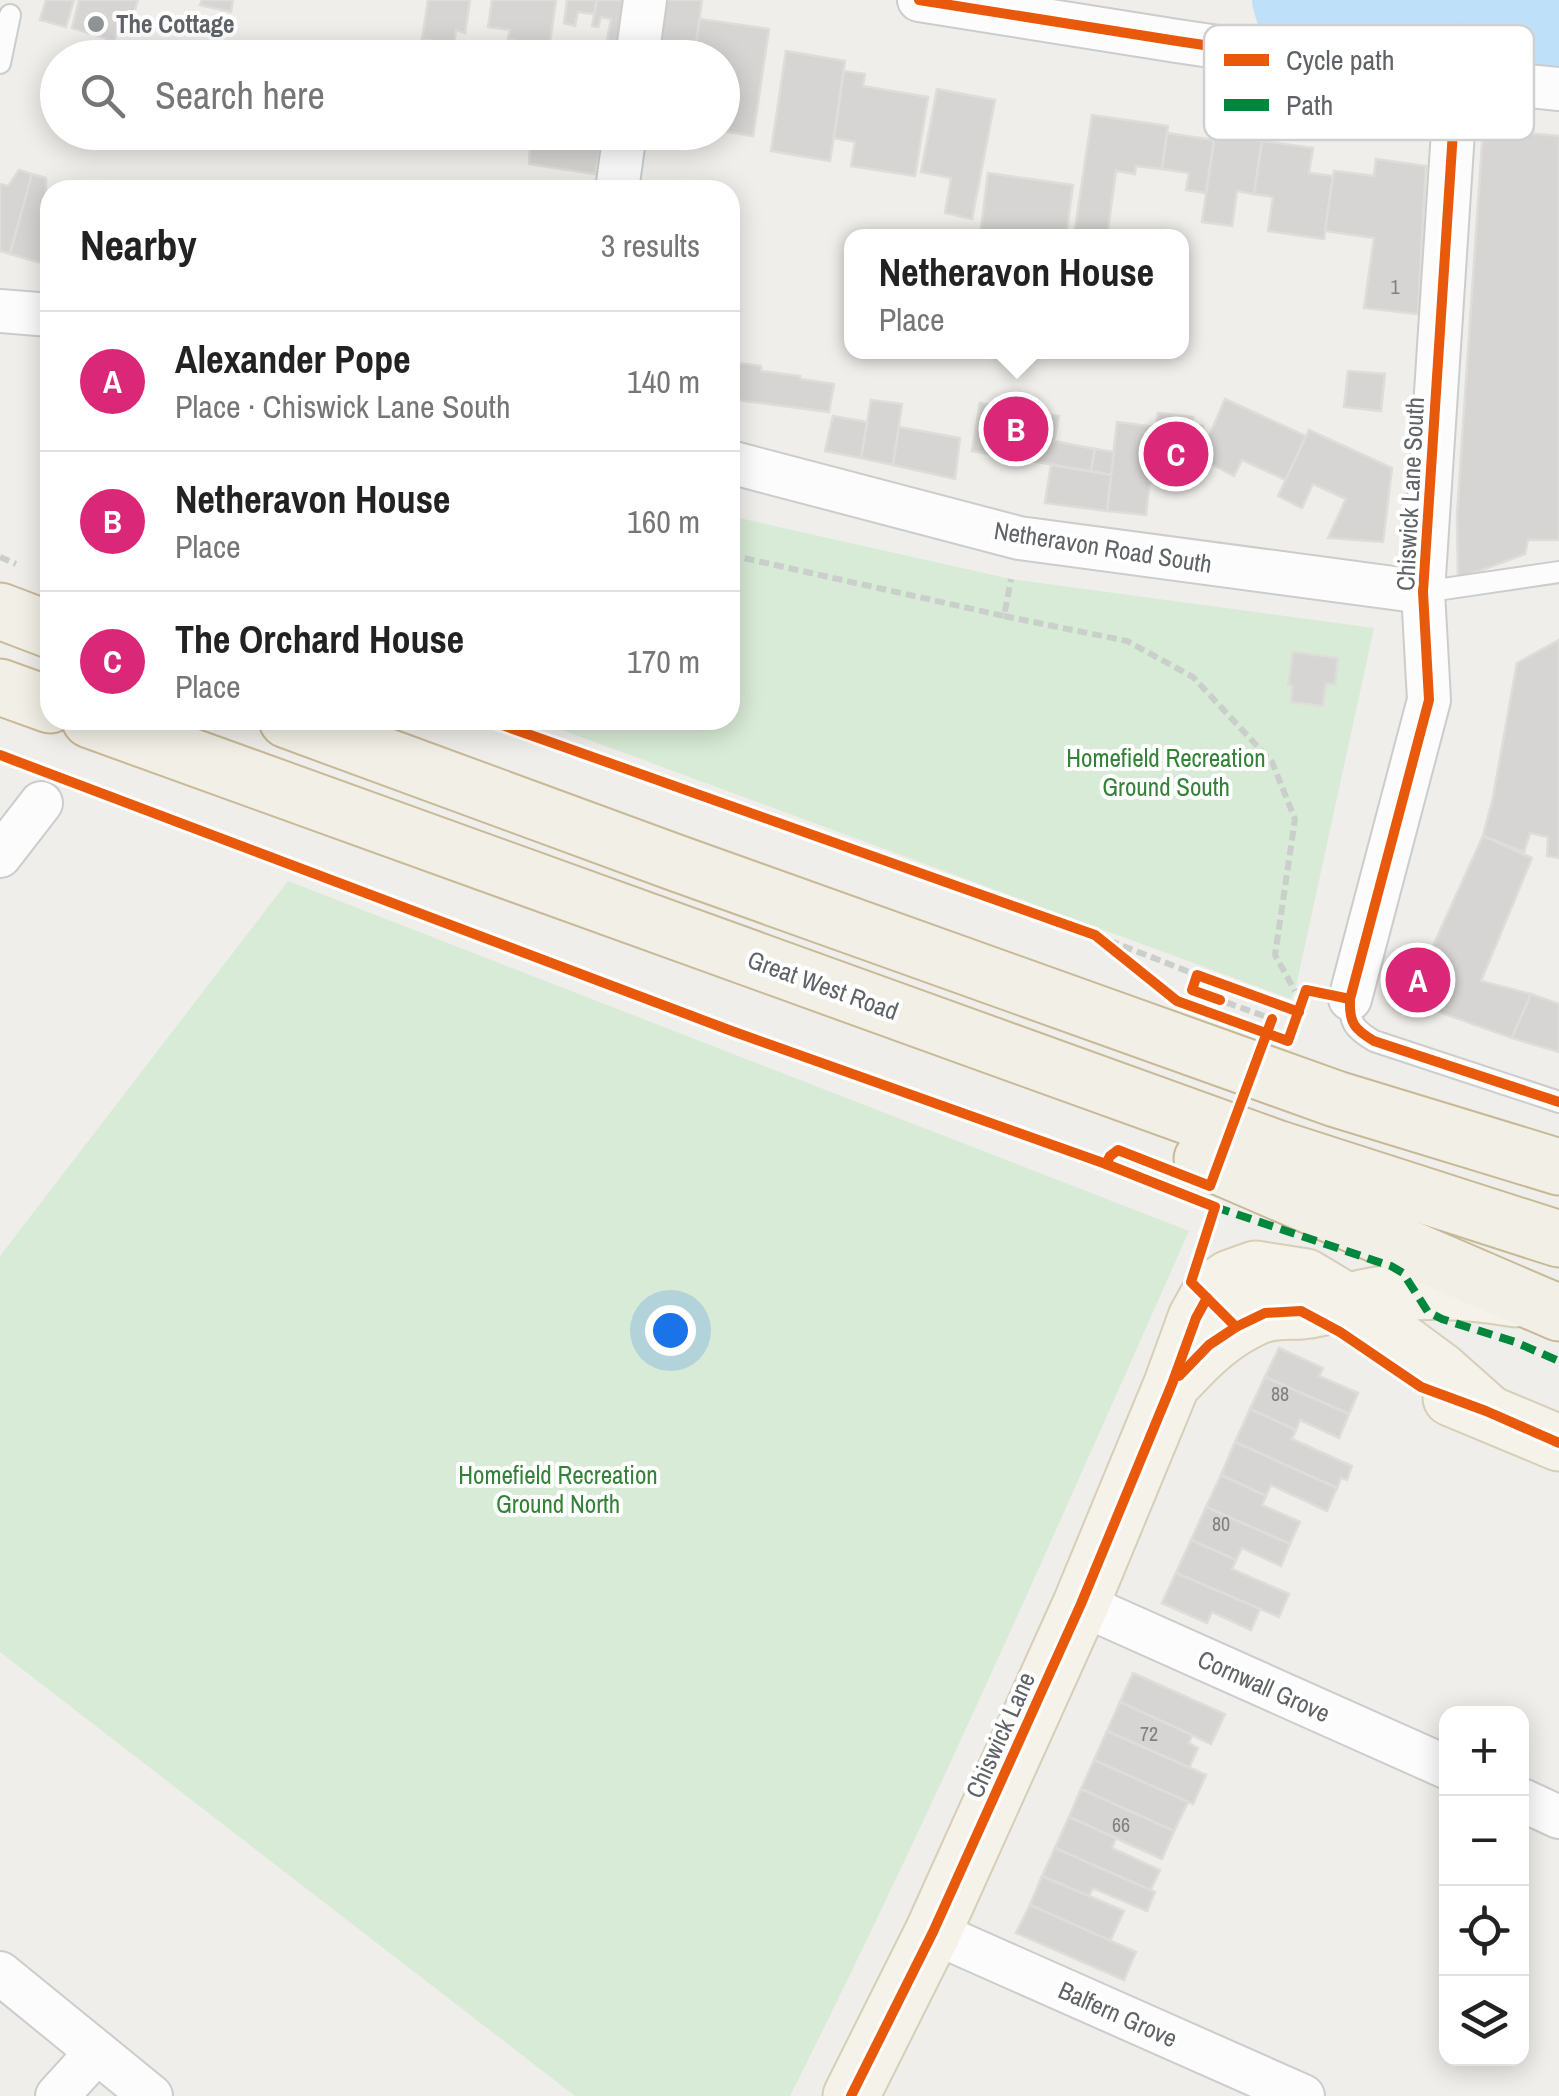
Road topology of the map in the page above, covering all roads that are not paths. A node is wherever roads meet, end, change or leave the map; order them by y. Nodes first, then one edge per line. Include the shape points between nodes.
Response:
1 (645, 0) edge
2 (919, 0) edge
3 (10, 15) dead end
4 (639, 40) edge
5 (1204, 46) edge
6 (0, 63) edge
7 (1534, 86) edge
8 (1559, 88) edge
9 (1451, 140) edge
10 (623, 150) edge
11 (618, 180) edge
12 (0, 311) edge
13 (40, 314) edge
14 (740, 465) edge
15 (1559, 572) edge
16 (1423, 592) junction
17 (0, 611) edge
18 (40, 626) edge
19 (0, 687) edge
20 (40, 702) edge
21 (118, 730) edge
22 (313, 730) edge
23 (42, 802) dead end
24 (318, 802) junction
25 (0, 856) edge
26 (1350, 999) joint
27 (1559, 1102) edge
28 (1559, 1168) edge
29 (1559, 1239) edge
30 (1324, 1306) junction
31 (1548, 1308) edge
32 (1559, 1443) edge
33 (1081, 1604) junction
34 (1439, 1764) edge
35 (1529, 1803) edge
36 (1559, 1817) edge
37 (934, 1932) junction
38 (0, 1973) edge
39 (97, 2052) junction
40 (57, 2096) edge
41 (151, 2096) edge
42 (852, 2096) edge
43 (1303, 2096) edge

1 - 4 street
2 - 5 street
3 - 6 lane
7 - 8 street
9 - 16 street, Chiswick Lane South
10 - 11 street
12 - 13 street
14 - 16 street, Netheravon Road South via 1018,538
15 - 16 lane
16 - 26 street, Chiswick Lane South via 1428,700
17 - 18 highway
19 - 20 highway
21 - 24 highway, Great West Road
22 - 28 highway via 1336,1099
23 - 25 street
24 - 29 highway, Great West Road via 1276,1148
24 - 31 highway via 1268,1186
26 - 27 lane via 1349,1017 1374,1041
30 - 31 main road, Chiswick Lane via 1380,1295 1457,1292
30 - 32 main road via 1340,1332 1421,1387
30 - 33 main road, Chiswick Lane via 1265,1313 1236,1327 1172,1384
33 - 34 street, Cornwall Grove
33 - 37 main road, Chiswick Lane
35 - 36 street
37 - 42 main road, Chiswick Lane
37 - 43 street, Balfern Grove
38 - 39 street
39 - 40 street
39 - 41 street

